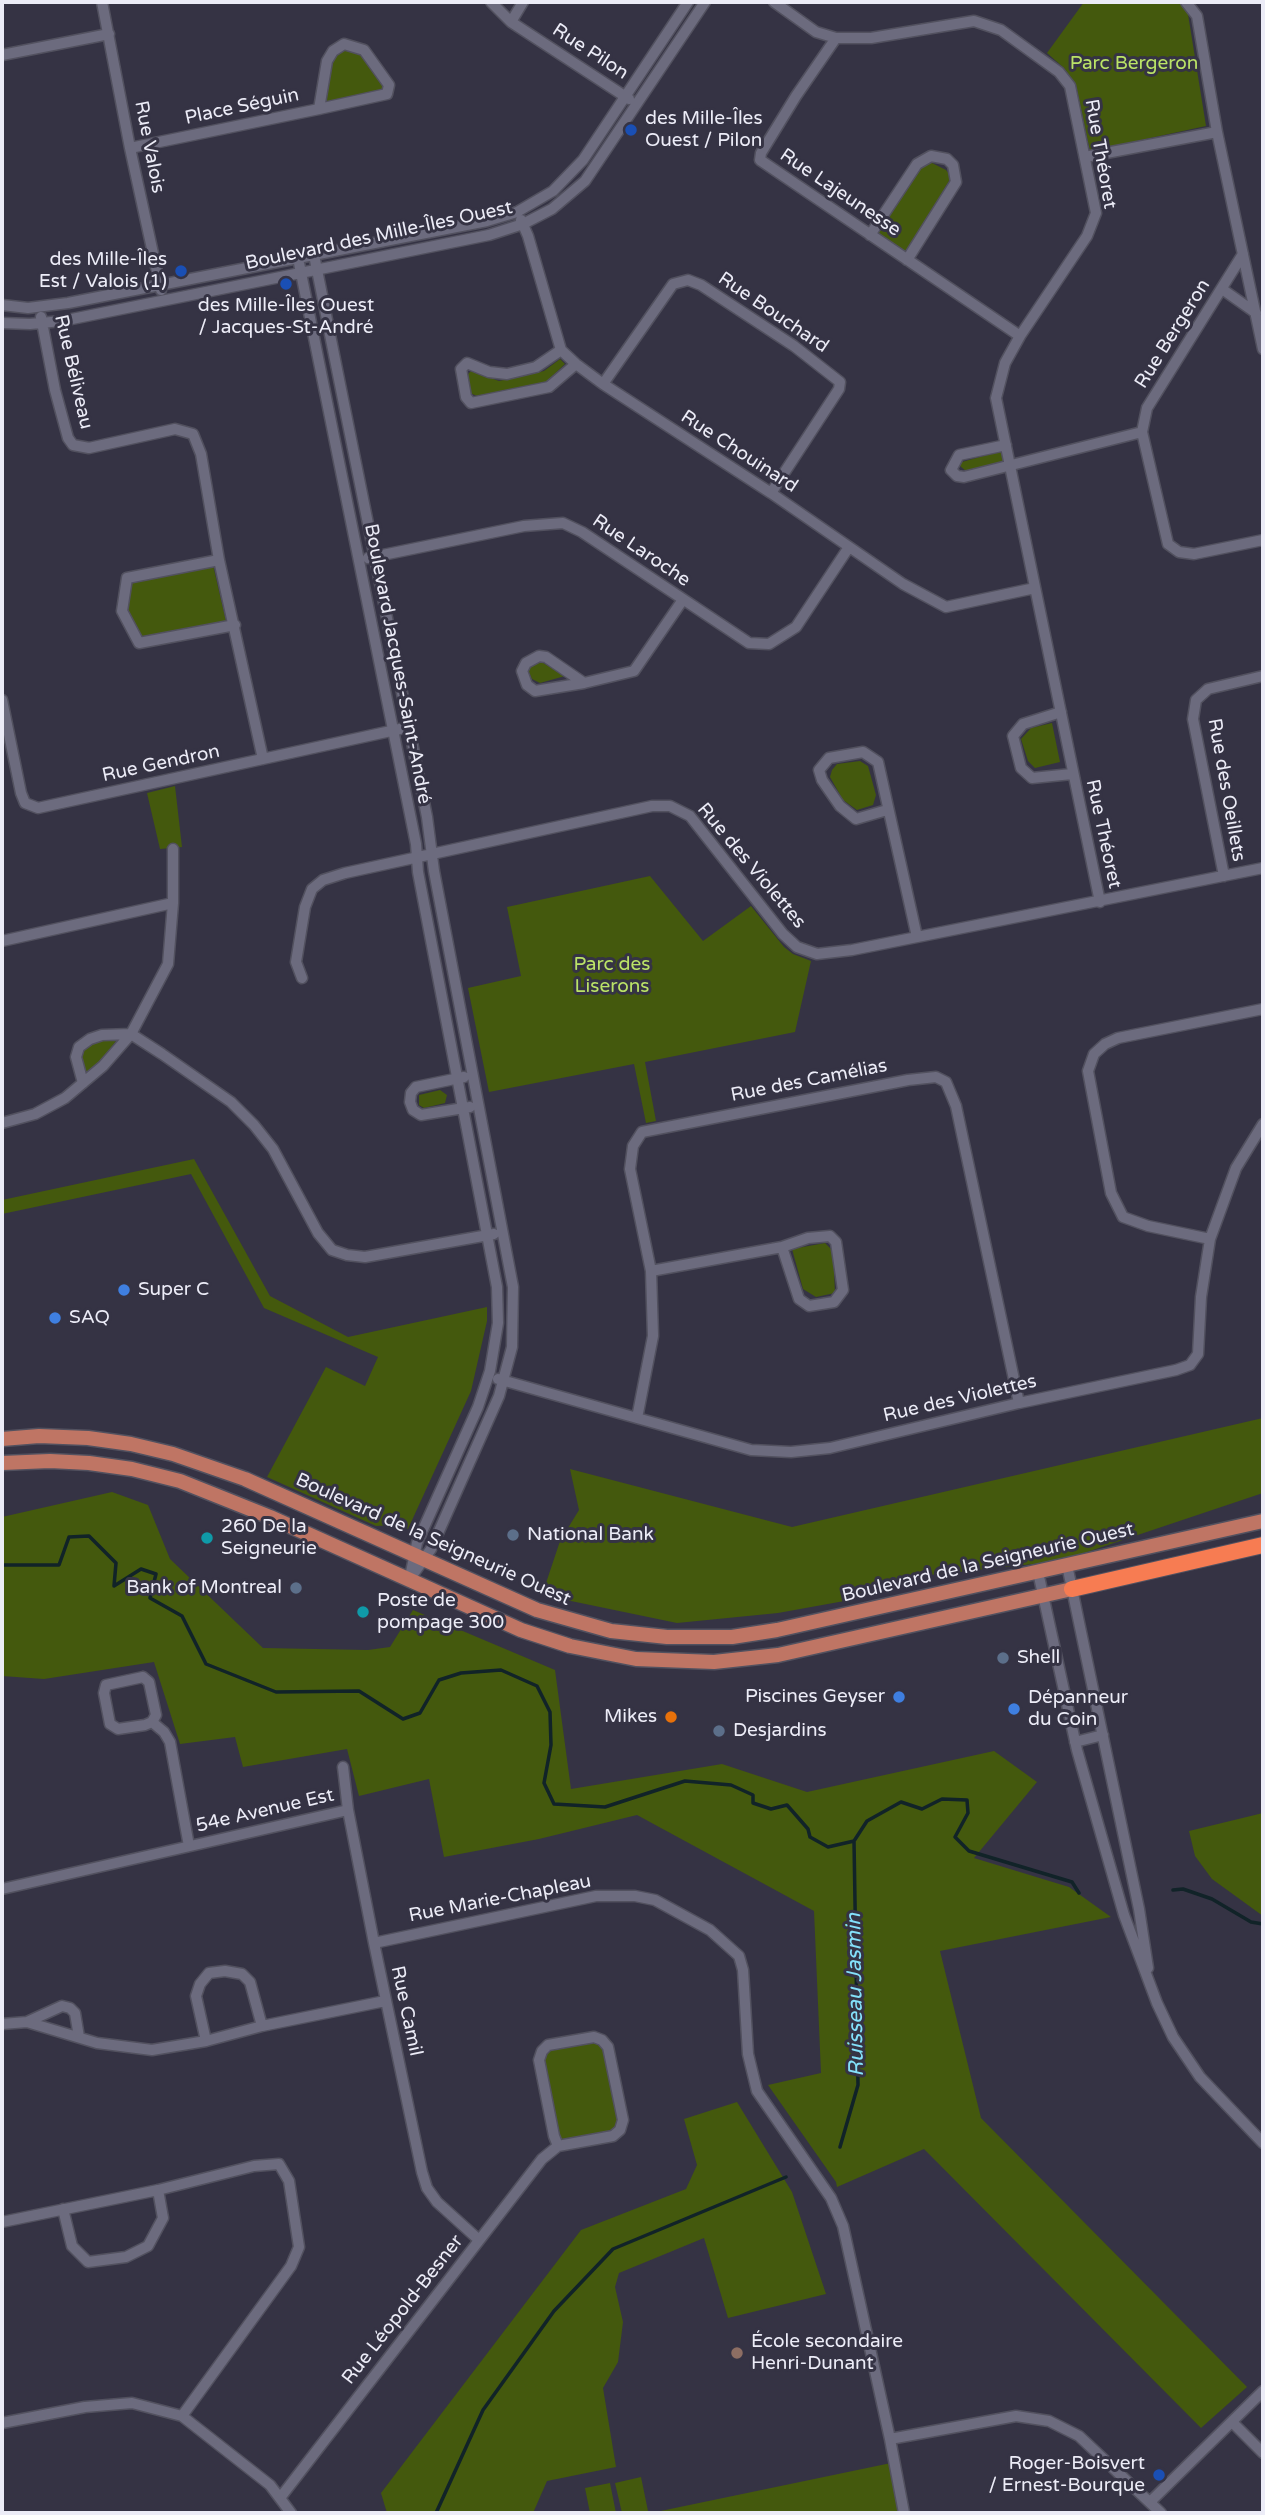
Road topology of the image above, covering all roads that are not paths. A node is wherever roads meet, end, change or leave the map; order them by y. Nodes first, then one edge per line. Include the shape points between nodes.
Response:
1 (102, 2) edge
2 (491, 2) edge
3 (523, 2) edge
4 (688, 2) edge
5 (705, 2) edge
6 (774, 2) edge
7 (1186, 2) edge
8 (511, 22) junction
9 (109, 34) junction
10 (836, 38) junction
11 (2, 55) edge
12 (626, 96) junction
13 (638, 104) junction
14 (319, 109) junction
15 (1217, 132) junction
16 (130, 148) junction
17 (1085, 157) junction
18 (517, 212) junction
19 (523, 224) junction
20 (870, 235) junction
21 (1242, 254) junction
22 (314, 255) junction
23 (298, 258) junction
24 (907, 260) junction
25 (316, 269) junction
26 (301, 272) junction
27 (160, 284) junction
28 (1222, 289) junction
29 (163, 300) junction
30 (2, 305) edge
31 (40, 307) junction
32 (1256, 313) junction
33 (2, 323) edge
34 (42, 324) junction
35 (1020, 336) junction
36 (1263, 349) edge
37 (561, 350) junction
38 (576, 364) junction
39 (603, 384) junction
40 (1142, 432) junction
41 (1006, 445) junction
42 (1010, 464) junction
43 (771, 493) junction
44 (1263, 540) edge
45 (849, 547) junction
46 (374, 556) junction
47 (219, 560) junction
48 (358, 560) junction
49 (1035, 588) junction
50 (682, 601) junction
51 (235, 625) junction
52 (1263, 676) edge
53 (584, 683) junction
54 (2, 700) edge
55 (1061, 712) junction
56 (409, 727) junction
57 (393, 730) junction
58 (263, 760) junction
59 (1072, 774) junction
60 (887, 810) junction
61 (173, 849) dead end
62 (432, 853) junction
63 (417, 858) junction
64 (1263, 868) edge
65 (1224, 876) junction
66 (1100, 902) junction
67 (173, 903) junction
68 (916, 937) junction
69 (2, 941) edge
70 (302, 978) dead end
71 (1263, 1009) edge
72 (131, 1034) junction
73 (474, 1075) junction
74 (458, 1079) junction
75 (83, 1083) junction
76 (479, 1105) junction
77 (464, 1108) junction
78 (2, 1123) edge
79 (1263, 1124) edge
80 (504, 1233) junction
81 (488, 1236) junction
82 (1210, 1239) junction
83 (782, 1247) junction
84 (651, 1271) junction
85 (489, 1376) junction
86 (504, 1381) junction
87 (1019, 1403) junction
88 (637, 1418) junction
89 (50, 1436) junction
90 (2, 1439) edge
91 (50, 1461) junction
92 (2, 1464) edge
93 (1263, 1521) edge
94 (1258, 1548) edge
95 (419, 1557) junction
96 (1067, 1565) junction
97 (1038, 1572) junction
98 (409, 1580) junction
99 (1072, 1589) junction
100 (1043, 1596) junction
101 (732, 1637) junction
102 (734, 1661) junction
103 (152, 1722) junction
104 (1103, 1735) junction
105 (1076, 1742) junction
106 (343, 1767) dead end
107 (348, 1810) junction
108 (189, 1846) junction
109 (2, 1889) edge
110 (374, 1943) junction
111 (1152, 1991) junction
112 (385, 2001) junction
113 (27, 2022) junction
114 (2, 2024) edge
115 (262, 2026) junction
116 (79, 2036) junction
117 (206, 2041) junction
118 (1263, 2143) edge
119 (558, 2146) junction
120 (158, 2190) junction
121 (63, 2209) junction
122 (2, 2222) edge
123 (479, 2240) junction
124 (1263, 2391) edge
125 (182, 2416) junction
126 (1232, 2422) junction
127 (2, 2423) edge
128 (890, 2439) junction
129 (1263, 2453) edge
130 (280, 2498) junction
131 (1150, 2502) junction
132 (291, 2513) edge
133 (904, 2513) edge
134 (1161, 2513) edge

1 - 9 street, Rue Valois
2 - 8 street, Rue Pilon
3 - 8 street
4 - 12 street, Boulevard des Mille-Îles Ouest
5 - 13 street, Boulevard des Mille-Îles Ouest
6 - 10 street, Rue Théoret via 816,32
7 - 15 street via 1197,16
8 - 12 street, Rue Pilon
9 - 11 street
9 - 16 street, Rue Valois
10 - 17 street, Rue Théoret via 871,38 974,21 1001,30 1059,72 1070,86
10 - 20 street, Rue Lajeunesse via 760,160
12 - 13 street, Rue Pilon
12 - 18 street, Boulevard des Mille-Îles Ouest via 567,179
13 - 19 street, Boulevard des Mille-Îles Ouest via 585,181 552,209
14 - 14 street, Place Séguin via 387,94 389,85 364,50 344,44 333,51
14 - 16 street, Place Séguin
15 - 17 street
15 - 21 street
16 - 27 street, Rue Valois
17 - 35 street, Rue Théoret via 1096,213 1087,236
18 - 19 street
18 - 22 street, Boulevard des Mille-Îles Ouest
19 - 25 street, Boulevard des Mille-Îles Ouest via 489,235
19 - 37 street
20 - 24 street, Rue Lajeunesse
20 - 24 street via 917,164 931,156 947,159 956,182
21 - 28 street, Rue Bergeron
21 - 32 street
22 - 23 street, Boulevard des Mille-Îles Ouest
22 - 25 street, Boulevard Jacques-Saint-André
23 - 26 street, Boulevard Jacques-Saint-André
23 - 27 street, Boulevard des Mille-Îles Ouest
24 - 35 street, Rue Lajeunesse
25 - 26 street, Boulevard des Mille-Îles Ouest
25 - 46 street, Boulevard Jacques-Saint-André
26 - 29 street, Boulevard des Mille-Îles Ouest
26 - 48 street, Boulevard Jacques-Saint-André
27 - 29 street, Rue Valois
27 - 31 street, Boulevard des Mille-Îles Ouest
28 - 32 street
28 - 40 street, Rue Bergeron via 1147,408
29 - 34 street, Boulevard des Mille-Îles Ouest
30 - 31 street, Boulevard des Mille-Îles Ouest
31 - 34 street, Rue Béliveau
32 - 36 street
33 - 34 street, Boulevard des Mille-Îles Ouest
34 - 47 street, Rue Béliveau via 55,390 73,444 89,448 176,429 193,434 201,454
35 - 41 street, Rue Théoret via 1005,363 996,398
37 - 38 street, Rue Chouinard
37 - 38 street via 537,367 506,374 467,363 461,369 466,397 471,403 549,387
38 - 39 street, Rue Chouinard
39 - 43 street, Rue Chouinard
39 - 43 street, Rue Bouchard via 673,284 688,280 701,285 840,382
40 - 42 street
40 - 44 street via 1168,544 1179,552 1194,554
41 - 42 street, Rue Théoret
41 - 42 street via 959,455 951,470 964,477
42 - 49 street, Rue Théoret
43 - 45 street, Rue Chouinard
45 - 49 street, Rue Chouinard via 946,607
45 - 50 street, Rue Laroche via 796,627 769,644 749,643
46 - 48 street, Rue Laroche
46 - 50 street, Rue Laroche via 524,526 563,523
46 - 56 street, Boulevard Jacques-Saint-André
47 - 51 street, Rue Béliveau
47 - 51 street via 127,578 122,611 139,643
48 - 57 street, Boulevard Jacques-Saint-André
49 - 55 street, Rue Théoret
50 - 53 street via 634,671
51 - 58 street, Rue Béliveau
52 - 65 street, Rue des Oeillets via 1208,688 1196,700 1193,719
53 - 53 street via 546,657 526,663 522,671 535,691
54 - 58 street, Rue Gendron via 25,803 38,808
55 - 59 street, Rue Théoret
55 - 59 street, Rue Théoret via 1023,724 1013,736 1021,768 1032,778
56 - 57 street, Rue Gendron
56 - 62 street, Boulevard Jacques-Saint-André
57 - 58 street, Rue Gendron
57 - 63 street, Boulevard Jacques-Saint-André
59 - 66 street, Rue Théoret
60 - 60 street via 878,762 863,752 829,758 819,769 841,806 856,819
60 - 68 street
61 - 67 street
62 - 63 street, Rue des Violettes
62 - 68 street, Rue des Violettes via 646,807 670,806 694,821 783,934 801,949 829,954
62 - 73 street, Boulevard Jacques-Saint-André
63 - 70 street, Rue des Violettes via 336,875 317,884 306,901 297,954
63 - 74 street, Boulevard Jacques-Saint-André
64 - 65 street, Rue des Violettes
65 - 66 street, Rue des Violettes
66 - 68 street, Rue des Violettes
67 - 69 street
67 - 72 street via 168,964
71 - 82 street via 1118,1038 1094,1054 1088,1071 1111,1193 1123,1217
72 - 75 street
72 - 75 street via 102,1035 79,1047 76,1057
72 - 81 street via 231,1102 254,1125 332,1250 365,1257
73 - 74 street
73 - 76 street, Boulevard Jacques-Saint-André
74 - 77 street, Boulevard Jacques-Saint-André
74 - 77 street via 416,1087 410,1102 421,1115
75 - 78 street via 35,1114
76 - 77 street
76 - 80 street, Boulevard Jacques-Saint-André
77 - 81 street, Boulevard Jacques-Saint-André
79 - 82 street, Rue des Violettes via 1236,1168
80 - 81 street
80 - 86 street, Boulevard Jacques-Saint-André via 514,1308
81 - 85 street, Boulevard Jacques-Saint-André via 498,1311
82 - 87 street, Rue des Violettes via 1198,1354 1190,1365
83 - 83 street via 799,1299 809,1306 834,1302 843,1290 836,1242 830,1236 808,1238
83 - 84 street
84 - 87 street, Rue des Camélias via 630,1169 632,1146 642,1132 936,1077 946,1082 956,1106
84 - 88 street, Rue des Camélias via 653,1336
85 - 86 street, Rue des Violettes
85 - 95 street, Boulevard Jacques-Saint-André via 417,1543
86 - 88 street, Rue des Violettes
86 - 95 street, Boulevard Jacques-Saint-André via 431,1549
87 - 88 street, Rue des Violettes via 830,1448 792,1452 751,1450
89 - 90 main road, Boulevard de la Seigneurie Ouest
89 - 91 main road
89 - 95 main road, Boulevard de la Seigneurie Ouest via 131,1444 206,1464
91 - 92 main road
91 - 98 main road via 119,1467 180,1481
93 - 96 main road, Boulevard de la Seigneurie Ouest
94 - 99 highway
95 - 98 street
95 - 101 main road, Boulevard de la Seigneurie Ouest via 537,1610 591,1626 667,1637
96 - 97 main road, Boulevard de la Seigneurie Ouest
96 - 99 street
97 - 100 street
97 - 101 main road, Boulevard de la Seigneurie Ouest
98 - 102 main road via 520,1630 585,1650 668,1662
99 - 100 main road
99 - 104 street
100 - 102 main road via 785,1654
100 - 105 street
101 - 102 main road
103 - 103 street via 156,1715 149,1682 143,1677 106,1685 110,1724 118,1729
103 - 108 street via 170,1742
104 - 105 street
104 - 111 street
105 - 111 street via 1124,1915
106 - 107 street, Rue Camil
107 - 108 street, 54e Avenue Est
107 - 110 street, Rue Camil
108 - 109 street, 54e Avenue Est
110 - 112 street, Rue Camil
110 - 128 street, Rue Marie-Chapleau via 596,1896 635,1896 655,1900 710,1930 738,1956 743,1970 748,2054 757,2091 838,2211
111 - 118 street via 1192,2066
112 - 115 street
112 - 123 street, Rue Camil via 427,2188
113 - 114 street
113 - 116 street
113 - 116 street via 62,2006 70,2008
115 - 117 street
115 - 117 street via 250,1982 242,1974 209,1973 196,1996
116 - 117 street via 152,2050
119 - 119 street via 539,2060 548,2045 594,2037 608,2047 623,2120 620,2130 613,2136
119 - 123 street, Rue Léopold-Besner via 542,2159
120 - 121 street
120 - 121 street via 163,2218 148,2246 126,2257 88,2262 72,2246
120 - 125 street via 254,2165 279,2164 289,2180 299,2247 292,2266
121 - 122 street
123 - 130 street, Rue Léopold-Besner
124 - 126 street
125 - 127 street via 132,2403
125 - 130 street via 270,2485
126 - 129 street
126 - 131 street
128 - 131 street via 1016,2416 1049,2421 1079,2436
128 - 133 street, Rue Marie-Chapleau
130 - 132 street
131 - 134 street

